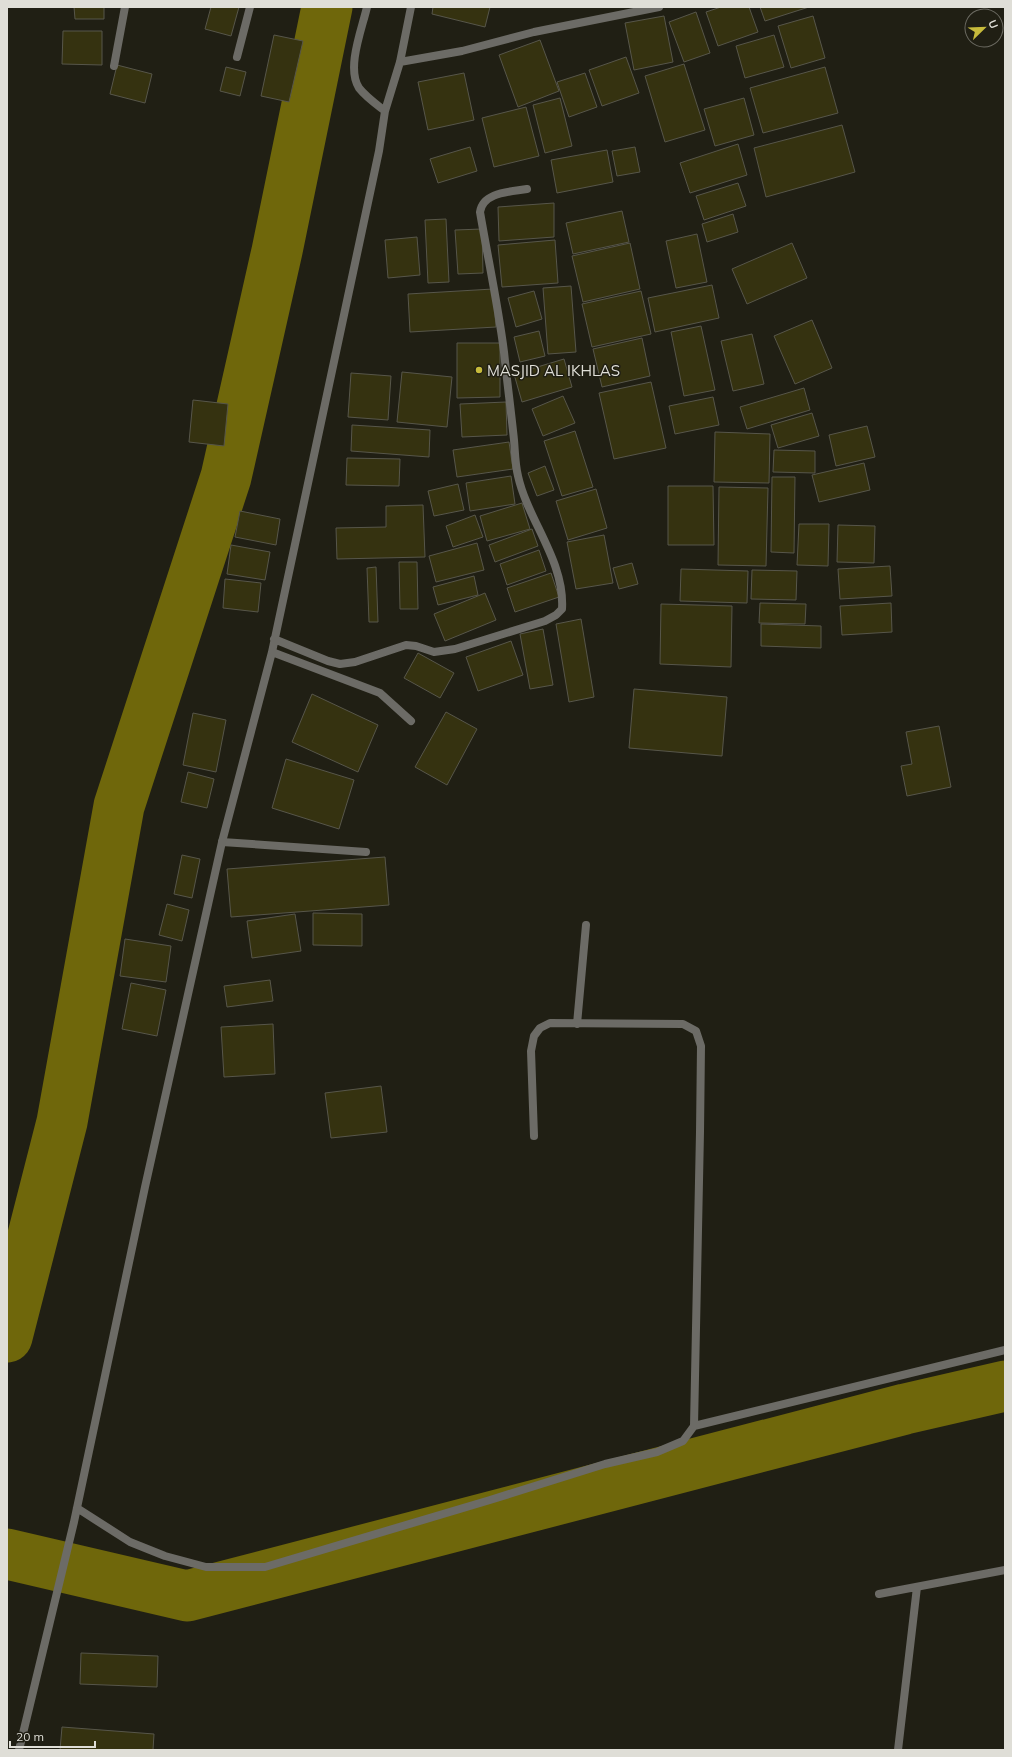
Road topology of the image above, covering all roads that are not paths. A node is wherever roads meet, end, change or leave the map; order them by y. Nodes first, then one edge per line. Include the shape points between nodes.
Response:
1 (125, 7) edge
2 (250, 7) edge
3 (367, 7) edge
4 (411, 7) edge
5 (659, 7) edge
6 (238, 57) dead end
7 (400, 62) junction
8 (114, 66) dead end
9 (385, 111) junction
10 (527, 189) dead end
11 (274, 639) junction
12 (272, 652) junction
13 (411, 721) dead end
14 (222, 842) junction
15 (366, 852) dead end
16 (586, 925) dead end
17 (577, 1024) junction
18 (534, 1136) dead end
19 (1005, 1350) edge
20 (694, 1426) junction
21 (77, 1508) junction
22 (1005, 1570) edge
23 (917, 1587) junction
24 (879, 1594) dead end
25 (19, 1750) edge
26 (898, 1750) edge

1 - 8 street
2 - 6 street
3 - 9 street via 354,60 354,76 359,88
4 - 7 street
5 - 7 street via 534,32 462,51
7 - 9 street
9 - 11 street via 379,151
10 - 11 street via 487,199 481,204 480,212 504,350 517,474 522,494 559,578 563,596 562,609 545,621 455,649 434,652 416,646 406,646 355,662 340,664
11 - 12 street
12 - 13 street via 380,693
12 - 14 street
14 - 15 street
14 - 21 street
16 - 17 street
17 - 18 street via 550,1023 540,1028 534,1036 531,1051
17 - 20 street via 683,1024 696,1031 701,1046
19 - 20 street
20 - 21 street via 683,1441 657,1452 605,1464 265,1567 206,1567 165,1556 130,1542
21 - 25 street
22 - 23 street
23 - 24 street
23 - 26 street

